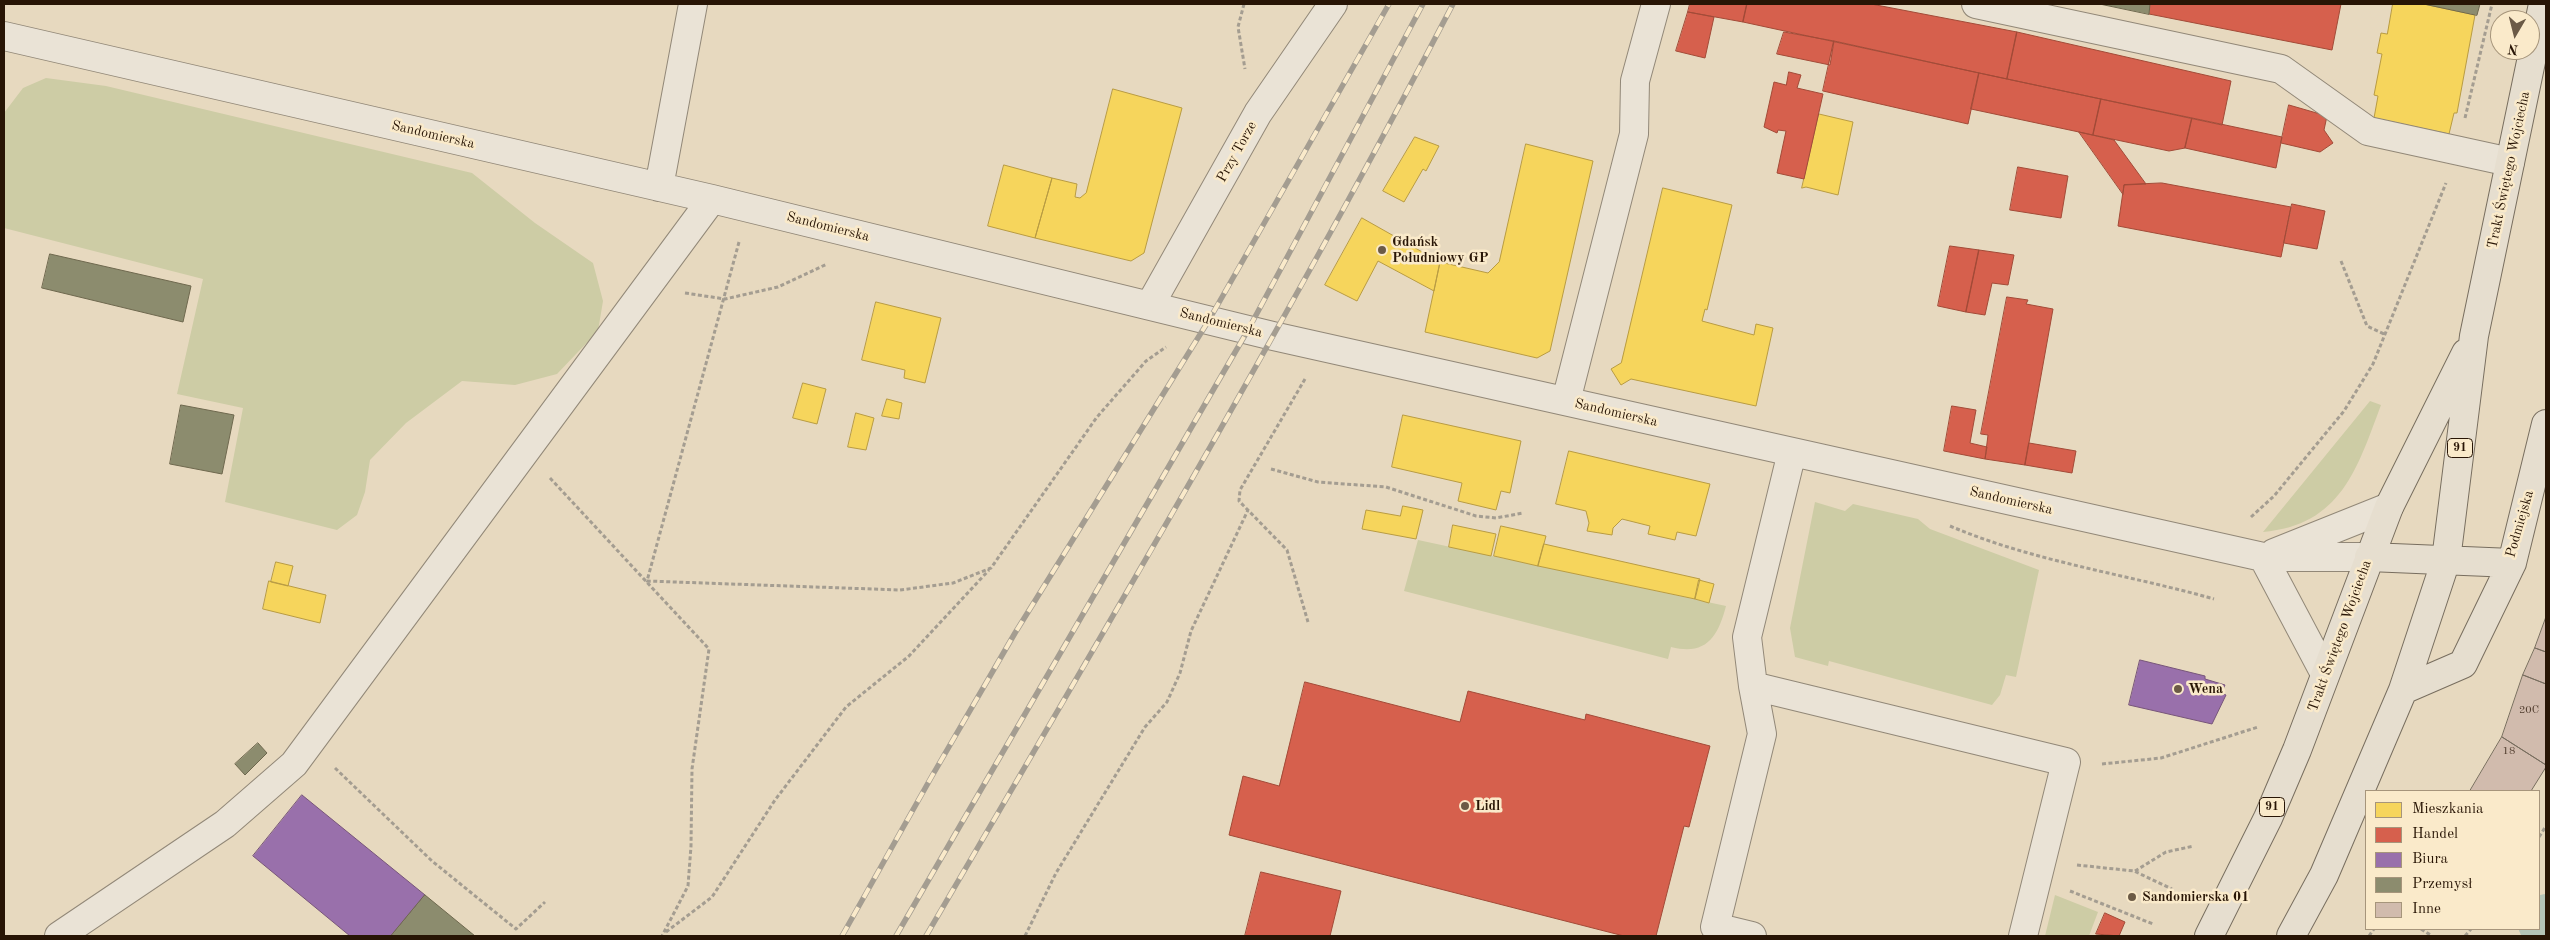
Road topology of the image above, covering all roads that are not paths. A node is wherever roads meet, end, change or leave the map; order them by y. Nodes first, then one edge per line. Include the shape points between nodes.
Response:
1 (693, 4) edge
2 (1333, 4) edge
3 (1656, 4) edge
4 (1976, 4) edge
5 (2543, 4) edge
6 (4, 36) edge
7 (2510, 162) junction
8 (659, 187) junction
9 (712, 199) junction
10 (1150, 304) junction
11 (2474, 336) junction
12 (1566, 402) junction
13 (2546, 424) edge
14 (1792, 452) junction
15 (2389, 507) junction
16 (2263, 557) junction
17 (2369, 557) junction
18 (2446, 560) junction
19 (2512, 563) junction
20 (2325, 674) junction
21 (1753, 686) junction
22 (2403, 690) junction
23 (59, 936) edge
24 (1752, 936) edge
25 (2023, 936) edge
26 (2209, 936) edge
27 (2291, 936) edge

1 - 8 street
2 - 10 street, Przy Torze via 1258,113
3 - 12 street via 1635,81 1634,134
4 - 7 street via 2281,69 2368,131
5 - 7 main road, Trakt Świętego Wojciecha / 91
6 - 8 street, Sandomierska
7 - 11 main road, Trakt Świętego Wojciecha / 91
8 - 9 street, Sandomierska
9 - 10 street, Sandomierska
9 - 23 street via 294,764 225,824
10 - 12 street, Sandomierska via 1273,336
11 - 15 main road, Trakt Świętego Wojciecha / 91
11 - 18 main road, Trakt Świętego Wojciecha / 91
12 - 14 street, Sandomierska
13 - 19 main road, Podmiejska
14 - 16 street, Sandomierska
14 - 21 street via 1747,637
15 - 16 street
15 - 17 main road, Trakt Świętego Wojciecha / 91
16 - 17 street, Sandomierska
16 - 20 street
17 - 18 main road, Sandomierska
17 - 20 main road, Trakt Świętego Wojciecha / 91
18 - 19 main road, Podmiejska
18 - 22 main road, Trakt Świętego Wojciecha / 91
19 - 22 main road via 2463,664
20 - 26 main road, Trakt Świętego Wojciecha / 91 via 2298,750
21 - 24 street via 1762,734 1715,927
21 - 25 street via 2066,762
22 - 27 main road, Trakt Świętego Wojciecha / 91 via 2324,875

